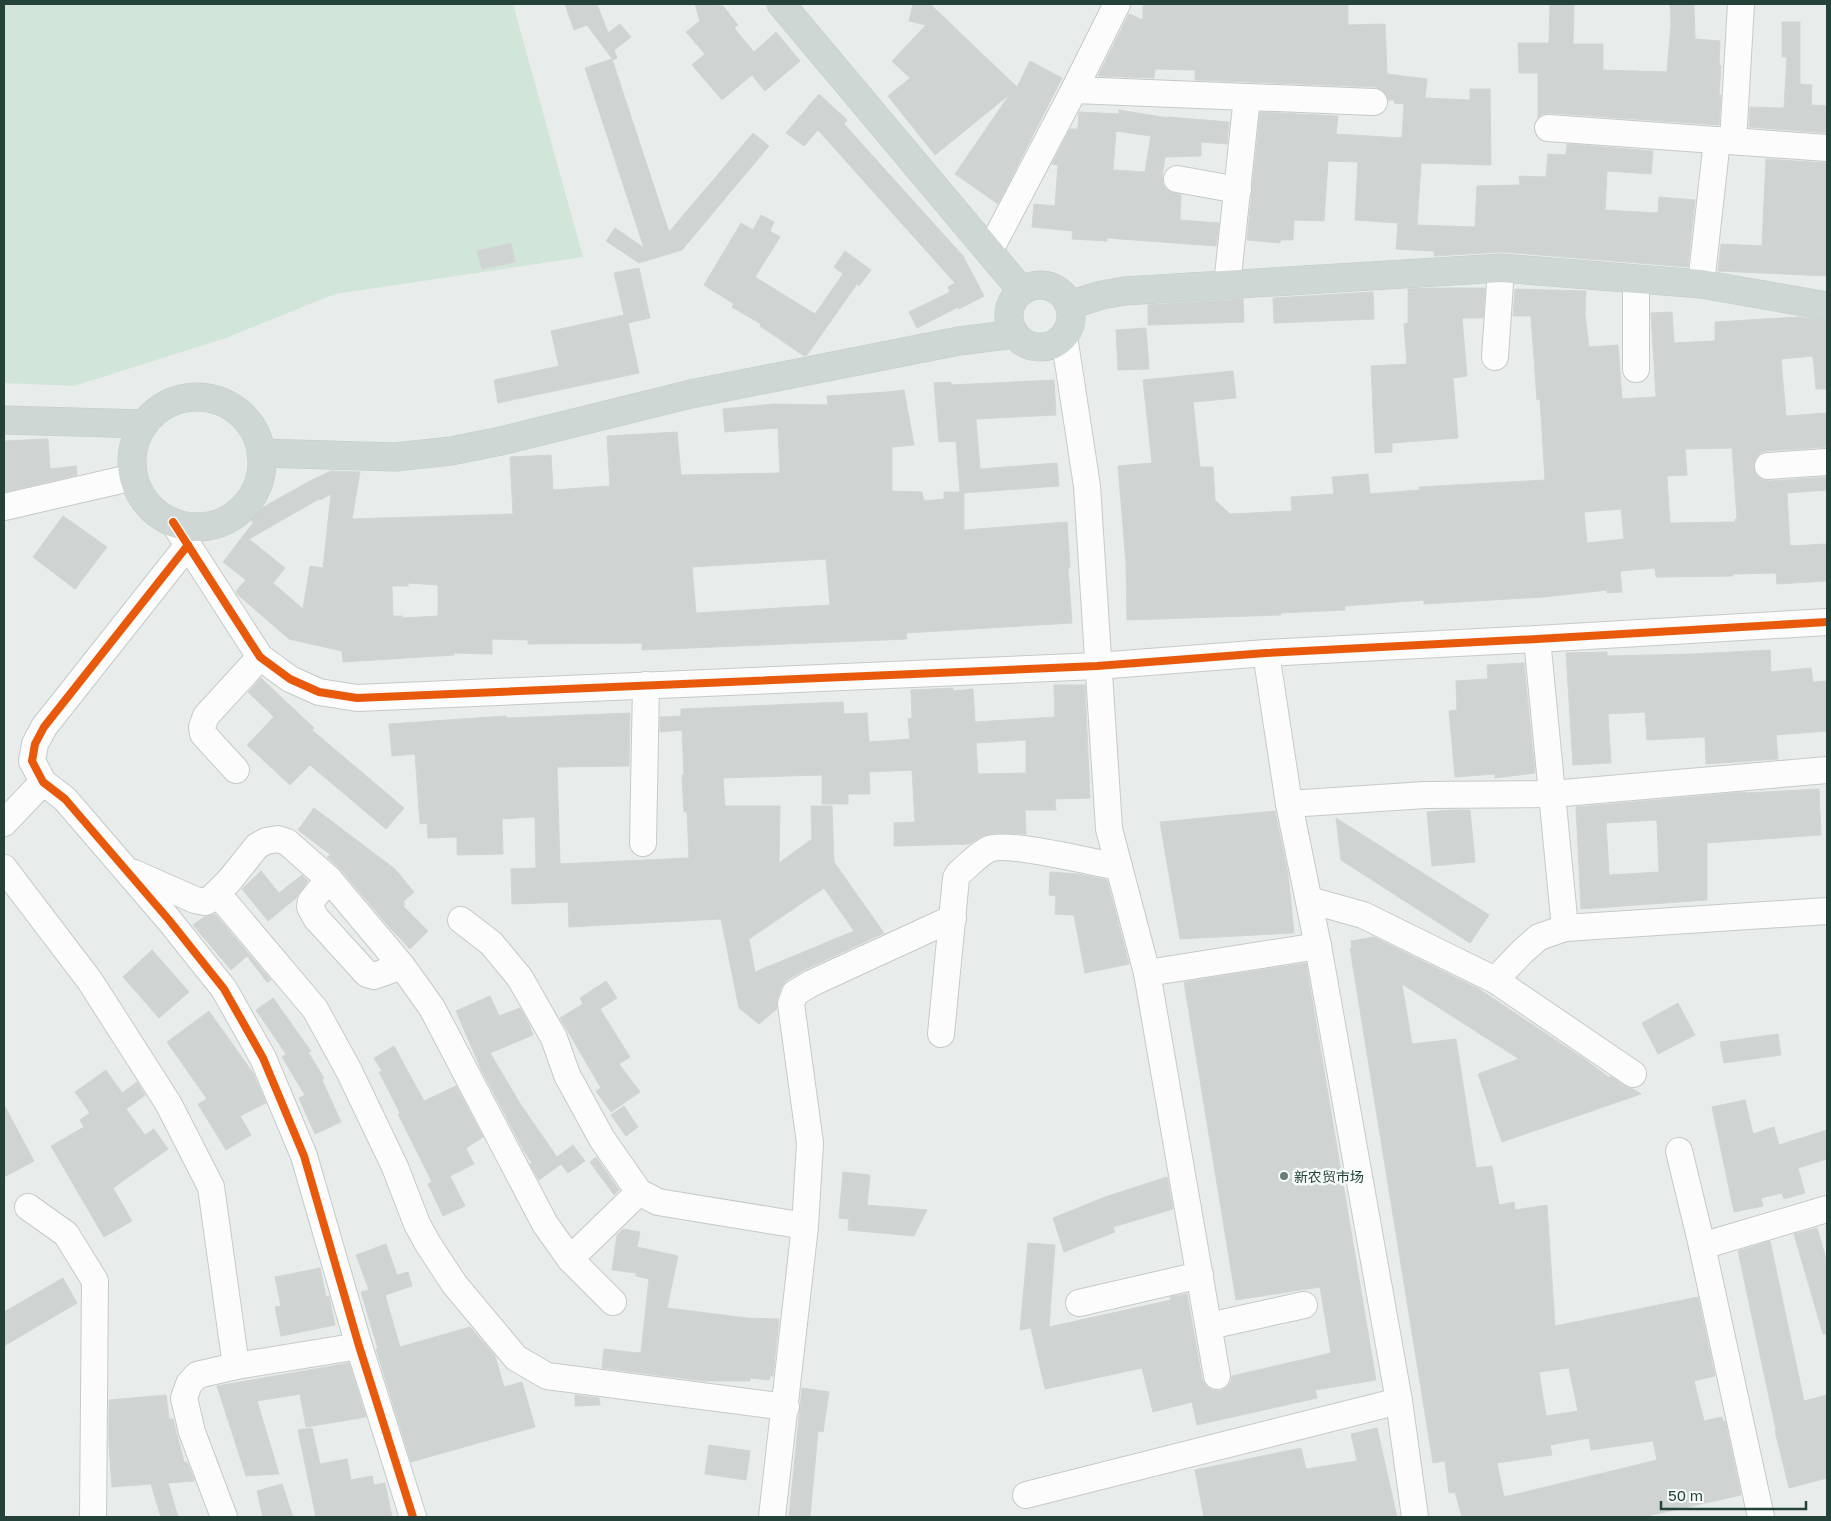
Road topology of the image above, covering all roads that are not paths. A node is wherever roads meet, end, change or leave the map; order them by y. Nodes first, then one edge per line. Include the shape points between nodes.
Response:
1 (781, 4) edge
2 (1116, 4) edge
3 (1741, 4) edge
4 (1074, 90) junction
5 (1247, 97) junction
6 (1374, 102) dead end
7 (1548, 128) dead end
8 (1725, 140) junction
9 (1827, 148) edge
10 (1177, 179) dead end
11 (1238, 190) junction
12 (989, 252) junction
13 (1502, 268) junction
14 (1636, 279) junction
15 (1701, 284) junction
16 (1227, 285) junction
17 (1022, 291) junction
18 (1069, 305) junction
19 (1827, 306) edge
20 (1015, 334) junction
21 (1064, 336) junction
22 (1495, 357) dead end
23 (1636, 369) dead end
24 (4, 420) edge
25 (144, 424) junction
26 (261, 453) junction
27 (1827, 462) edge
28 (1768, 466) dead end
29 (134, 477) junction
30 (4, 508) edge
31 (173, 522) junction
32 (188, 545) junction
33 (1827, 622) edge
34 (1537, 639) junction
35 (1266, 653) junction
36 (260, 657) junction
37 (1097, 666) junction
38 (646, 685) junction
39 (236, 770) dead end
40 (1827, 770) edge
41 (44, 782) junction
42 (1552, 794) junction
43 (1289, 804) junction
44 (4, 823) edge
45 (643, 843) dead end
46 (1119, 867) junction
47 (4, 868) edge
48 (129, 871) junction
49 (329, 879) junction
50 (217, 893) junction
51 (1309, 900) junction
52 (1827, 910) edge
53 (953, 918) junction
54 (461, 920) dead end
55 (1564, 928) junction
56 (1318, 946) junction
57 (402, 966) junction
58 (1147, 973) junction
59 (1495, 980) junction
60 (941, 1034) dead end
61 (1633, 1074) dead end
62 (1679, 1151) dead end
63 (639, 1192) junction
64 (28, 1207) dead end
65 (1827, 1208) edge
66 (805, 1226) junction
67 (1702, 1246) junction
68 (570, 1259) junction
69 (1200, 1275) junction
70 (613, 1302) dead end
71 (1079, 1303) dead end
72 (1304, 1305) dead end
73 (1209, 1326) junction
74 (358, 1346) junction
75 (236, 1366) junction
76 (1218, 1376) dead end
77 (1399, 1401) junction
78 (786, 1407) junction
79 (1026, 1495) dead end
80 (93, 1517) edge
81 (224, 1517) edge
82 (413, 1517) edge
83 (772, 1517) edge
84 (1415, 1517) edge
85 (1761, 1517) edge

1 - 12 main road
2 - 4 street
3 - 8 street
4 - 5 street
4 - 12 street
5 - 6 street
5 - 11 street
7 - 8 street
8 - 9 street
8 - 15 street
10 - 11 street
11 - 16 street
12 - 17 main road
13 - 14 main road
13 - 16 main road
13 - 22 street
14 - 15 main road
14 - 23 street
15 - 19 main road
16 - 18 main road via 1125,291
17 - 18 main road via 1045,285 1060,292
17 - 20 main road via 1010,311 1009,319
18 - 21 main road via 1071,321
20 - 21 main road via 1028,344 1044,347
20 - 26 main road via 959,341 691,394 451,451 395,456
21 - 37 street via 1087,486
24 - 25 main road
25 - 26 main road via 153,414 176,400 189,397 216,400 234,409 249,423
25 - 29 main road via 134,450
26 - 31 main road via 262,474 258,487 251,499 231,518 206,527
27 - 28 street
29 - 30 street
29 - 31 main road via 146,501
31 - 32 street
32 - 36 street
32 - 41 street via 44,727 35,744 32,761
33 - 34 street
34 - 35 street
34 - 42 street
35 - 37 street
35 - 43 street
36 - 38 street via 290,679 320,692 357,698
36 - 39 street via 206,716 202,727 203,734
37 - 38 street
37 - 46 street via 1109,830
38 - 45 street
40 - 42 street
41 - 44 street
41 - 48 street via 65,799
42 - 43 street via 1425,795
42 - 55 street
43 - 51 street
46 - 53 street via 996,847 987,850 959,873
46 - 58 street
47 - 75 street via 90,981 168,1103 211,1187
48 - 50 street via 194,900 205,902
48 - 74 street via 224,989 263,1058 304,1156
49 - 50 street via 287,842 266,841
49 - 57 street
49 - 57 street via 311,902 316,918 367,974 374,976
50 - 78 street via 315,1009 395,1166 428,1244 455,1285 516,1358 547,1376
51 - 56 street
51 - 59 street via 1363,915
52 - 55 street
53 - 60 street
53 - 66 street via 795,993 791,1004 810,1143
54 - 63 street via 491,943 520,978 554,1038 567,1075 602,1139
55 - 59 street via 1539,937
56 - 58 street
56 - 77 street
57 - 68 street via 432,1008 545,1224
58 - 69 street
59 - 61 street
62 - 67 street
63 - 66 street via 658,1202
63 - 68 street
64 - 80 street via 66,1234 96,1281
65 - 67 street
66 - 78 street
67 - 85 street
68 - 70 street
69 - 71 street
69 - 73 street
72 - 73 street
73 - 76 street
74 - 75 street
74 - 82 street
75 - 81 street via 197,1375 189,1384 184,1398 192,1432
77 - 79 street
77 - 84 street
78 - 83 street

